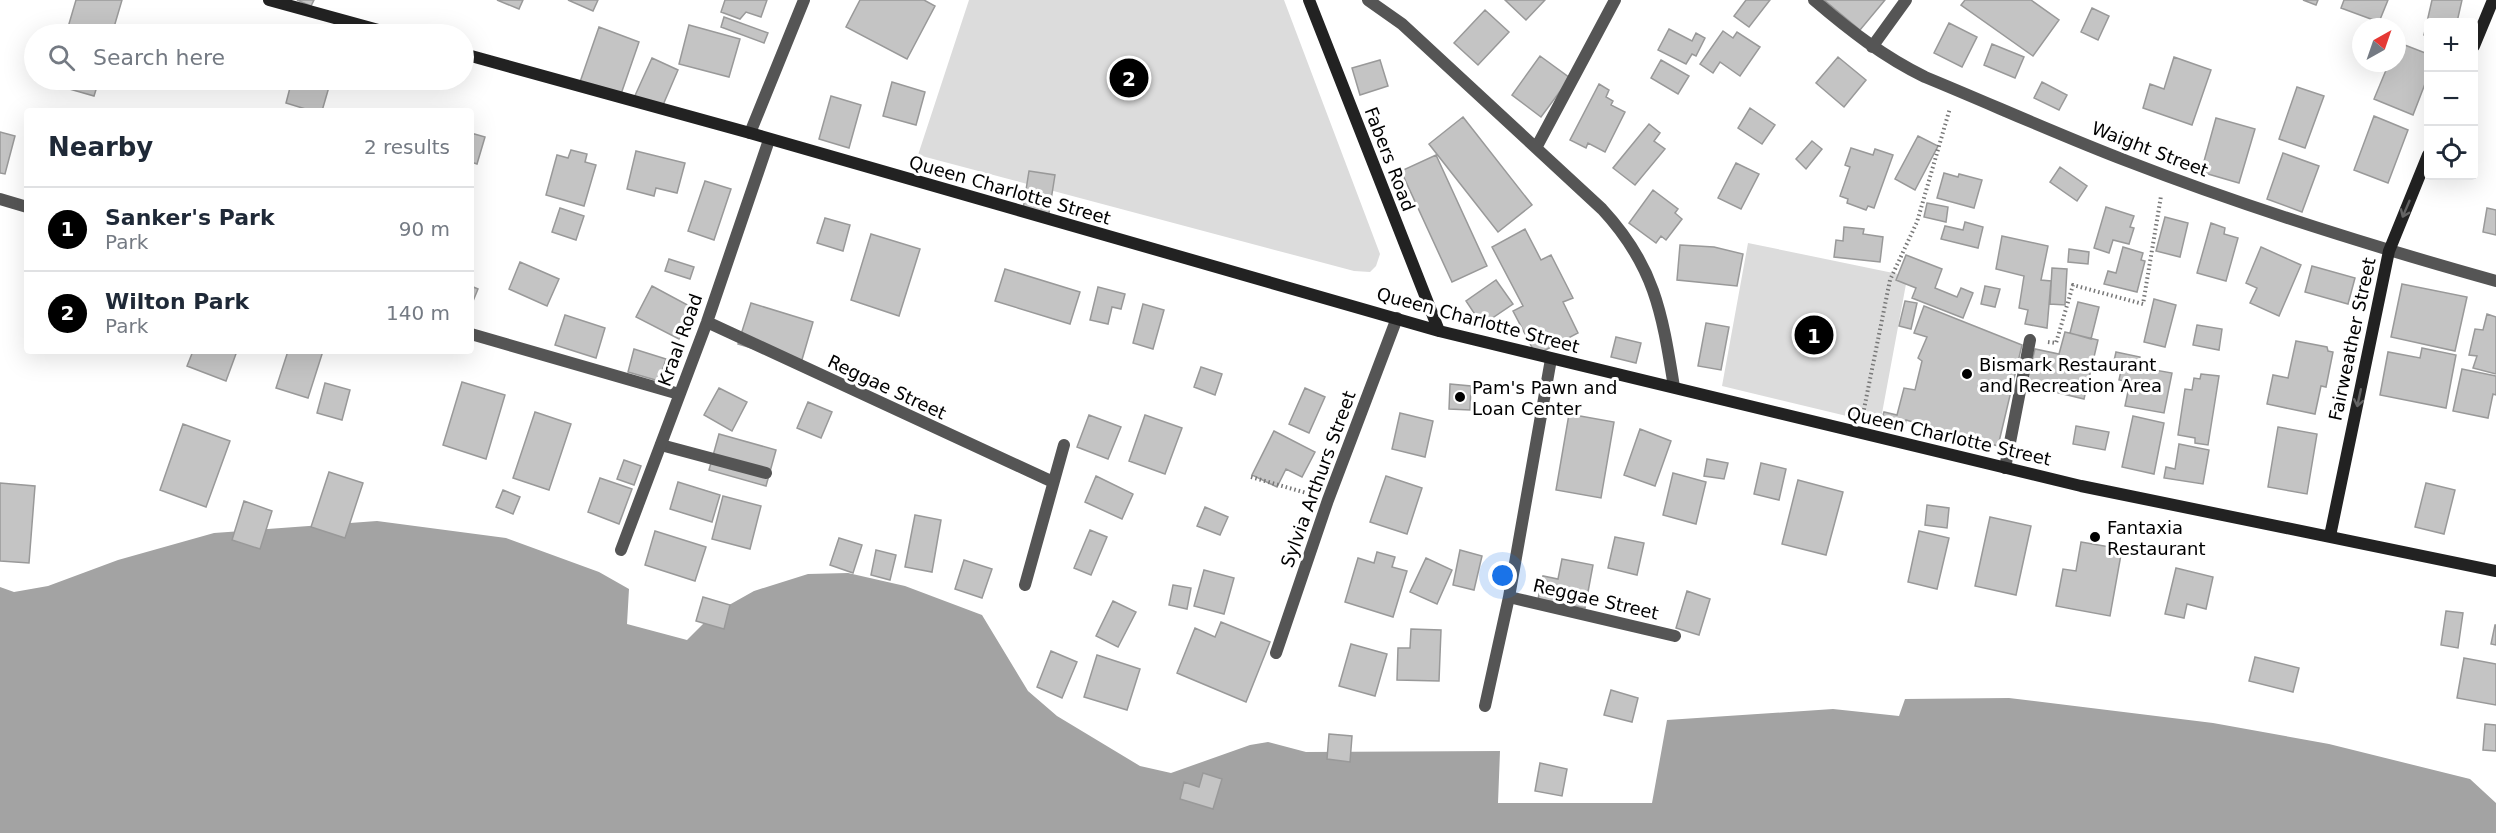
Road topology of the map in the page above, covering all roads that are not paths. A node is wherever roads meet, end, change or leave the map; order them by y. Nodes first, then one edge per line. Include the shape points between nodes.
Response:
1 (269, 0) edge
2 (804, 0) edge
3 (1309, 0) edge
4 (1368, 0) edge
5 (1615, 0) edge
6 (1814, 0) edge
7 (1906, 0) edge
8 (2493, 0) edge
9 (357, 24) edge
10 (2478, 36) edge
11 (1872, 47) junction
12 (474, 57) edge
13 (750, 133) junction
14 (769, 140) junction
15 (1536, 148) junction
16 (2424, 165) edge
17 (0, 199) edge
18 (24, 206) edge
19 (2389, 251) junction
20 (2496, 280) edge
21 (1397, 318) junction
22 (707, 322) junction
23 (1439, 331) junction
24 (474, 335) edge
25 (2030, 340) road end
26 (1551, 359) junction
27 (1674, 387) junction
28 (679, 394) junction
29 (660, 445) junction
30 (1064, 445) dead end
31 (2005, 468) junction
32 (766, 473) dead end
33 (1053, 482) junction
34 (2330, 536) junction
35 (621, 550) dead end
36 (2496, 571) edge
37 (1025, 585) dead end
38 (1509, 597) junction
39 (1675, 636) dead end
40 (1276, 653) dead end
41 (1485, 706) dead end

1 - 9 main road
2 - 13 street
3 - 23 main road, Fabers Road
4 - 15 street via 1402,24
5 - 15 street
6 - 11 street, Waight Street
7 - 11 street
8 - 10 main road
11 - 19 street, Waight Street via 1898,64 1955,90 2164,174
12 - 13 main road, Queen Charlotte Street
13 - 14 main road, Queen Charlotte Street
14 - 21 main road, Queen Charlotte Street
14 - 22 street, Kraal Road
15 - 27 street via 1622,230 1640,259 1656,293
16 -> 19 main road, Fairweather Street
17 - 18 street
19 - 20 street, Waight Street
19 -> 34 main road, Fairweather Street
21 - 23 main road, Queen Charlotte Street
21 - 40 street, Sylvia Arthurs Street via 1328,500
22 - 28 street, Kraal Road
22 - 33 street, Reggae Street
23 - 26 main road, Queen Charlotte Street
24 - 28 street
25 - 31 street
26 - 27 main road, Queen Charlotte Street
26 - 38 street
27 - 31 main road, Queen Charlotte Street
28 - 29 street, Kraal Road
29 - 32 street
29 - 35 street, Kraal Road
30 - 33 street
31 - 34 main road, Queen Charlotte Street
33 - 37 street
34 - 36 main road, Queen Charlotte Street
38 - 39 street, Reggae Street
38 - 41 street

